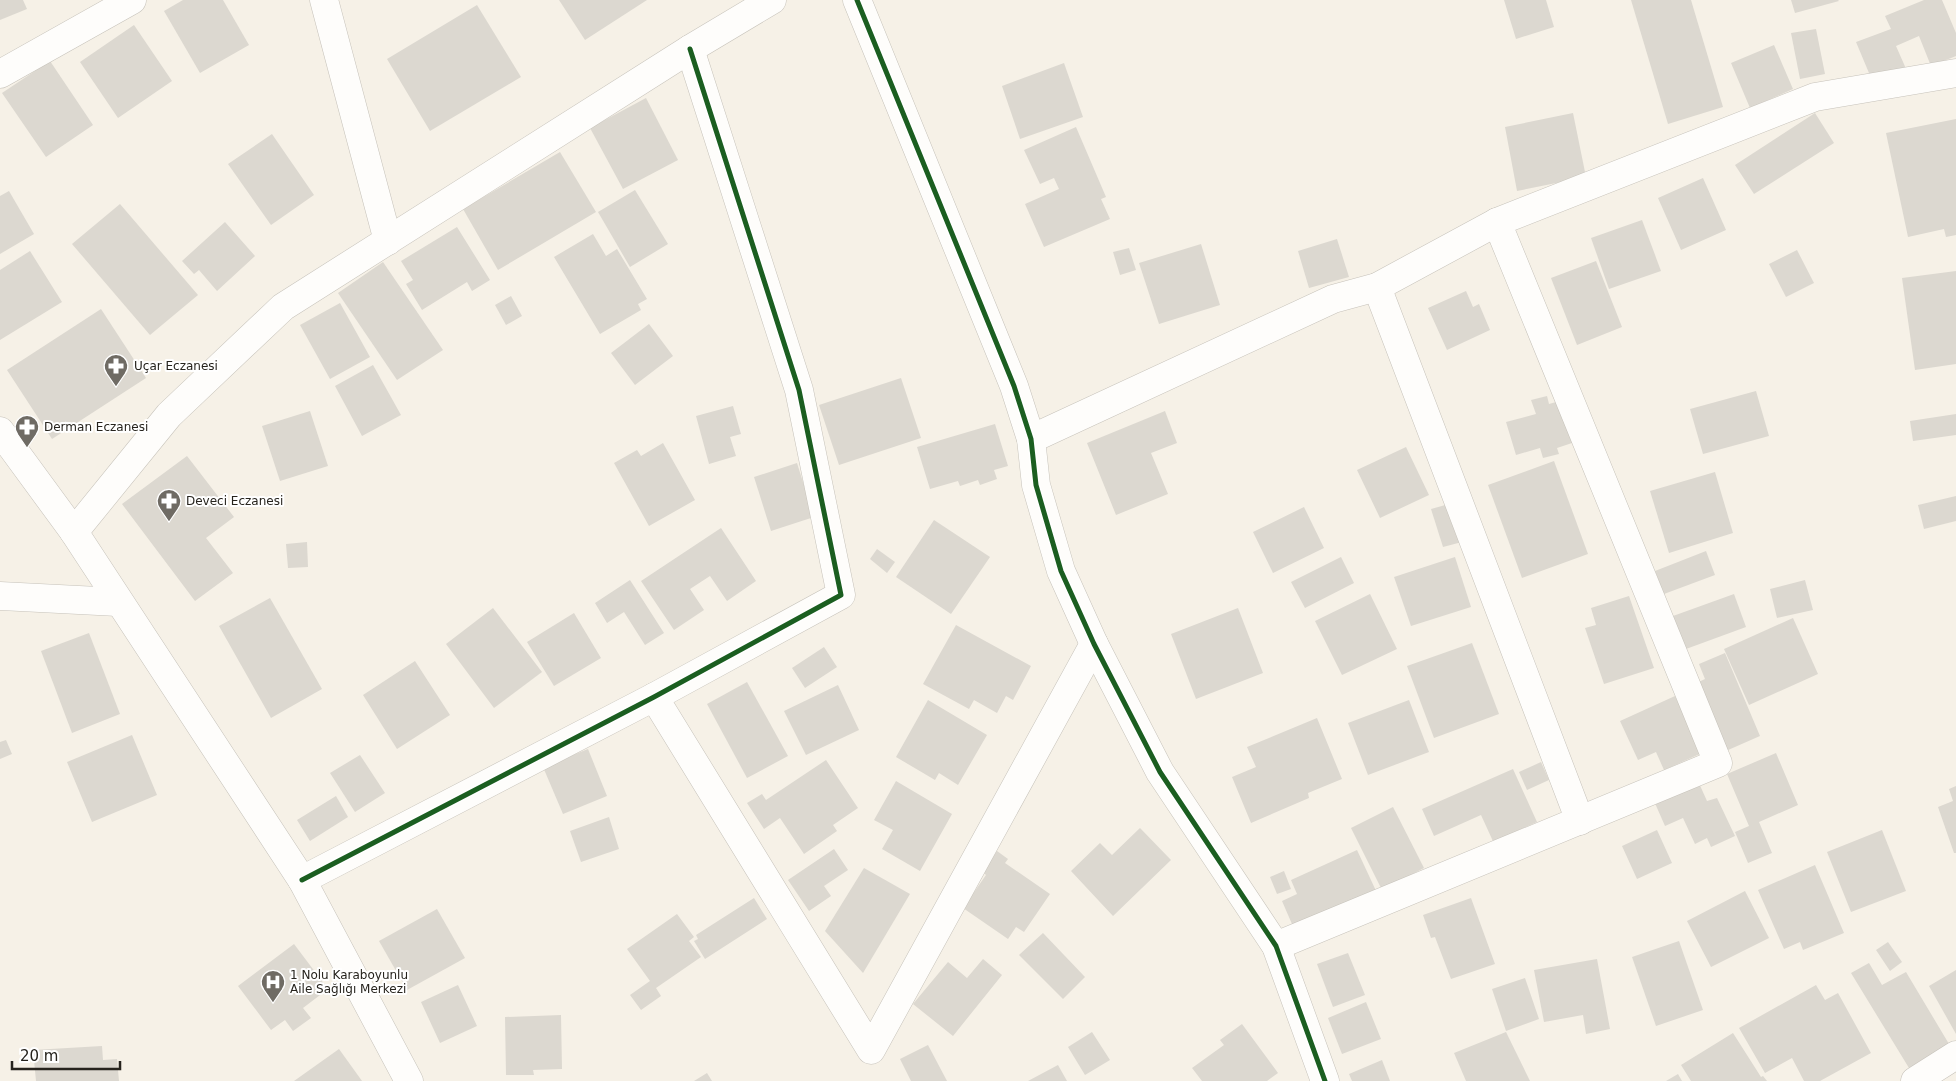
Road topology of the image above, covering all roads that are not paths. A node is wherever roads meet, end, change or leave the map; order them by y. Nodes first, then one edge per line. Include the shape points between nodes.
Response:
1 (132, 0) edge
2 (324, 0) edge
3 (772, 0) edge
4 (856, 0) edge
5 (690, 49) junction
6 (1956, 73) edge
7 (0, 74) edge
8 (1497, 222) junction
9 (388, 241) junction
10 (1377, 287) junction
11 (0, 431) edge
12 (1032, 439) junction
13 (74, 532) junction
14 (0, 596) edge
15 (118, 602) junction
16 (1094, 644) junction
17 (654, 697) junction
18 (1580, 821) junction
19 (302, 880) junction
20 (1276, 946) junction
21 (1956, 1055) edge
22 (409, 1081) edge
23 (1325, 1081) edge
24 (1915, 1081) edge

1 - 7 street
2 - 9 street
3 - 5 street
4 - 12 street via 1014,386
5 - 9 street
5 - 17 street via 799,390 841,595
6 - 8 street via 1815,97
8 - 10 street
8 - 18 street via 1718,763
9 - 13 street via 283,308 169,415
10 - 12 street via 1333,299
10 - 18 street
11 - 13 street
12 - 16 street via 1036,485 1061,571
13 - 15 street
14 - 15 street
15 - 19 street
16 - 17 street via 871,1050
16 - 20 street via 1160,772
17 - 19 street
18 - 20 street
19 - 22 street
20 - 23 street
21 - 24 street

